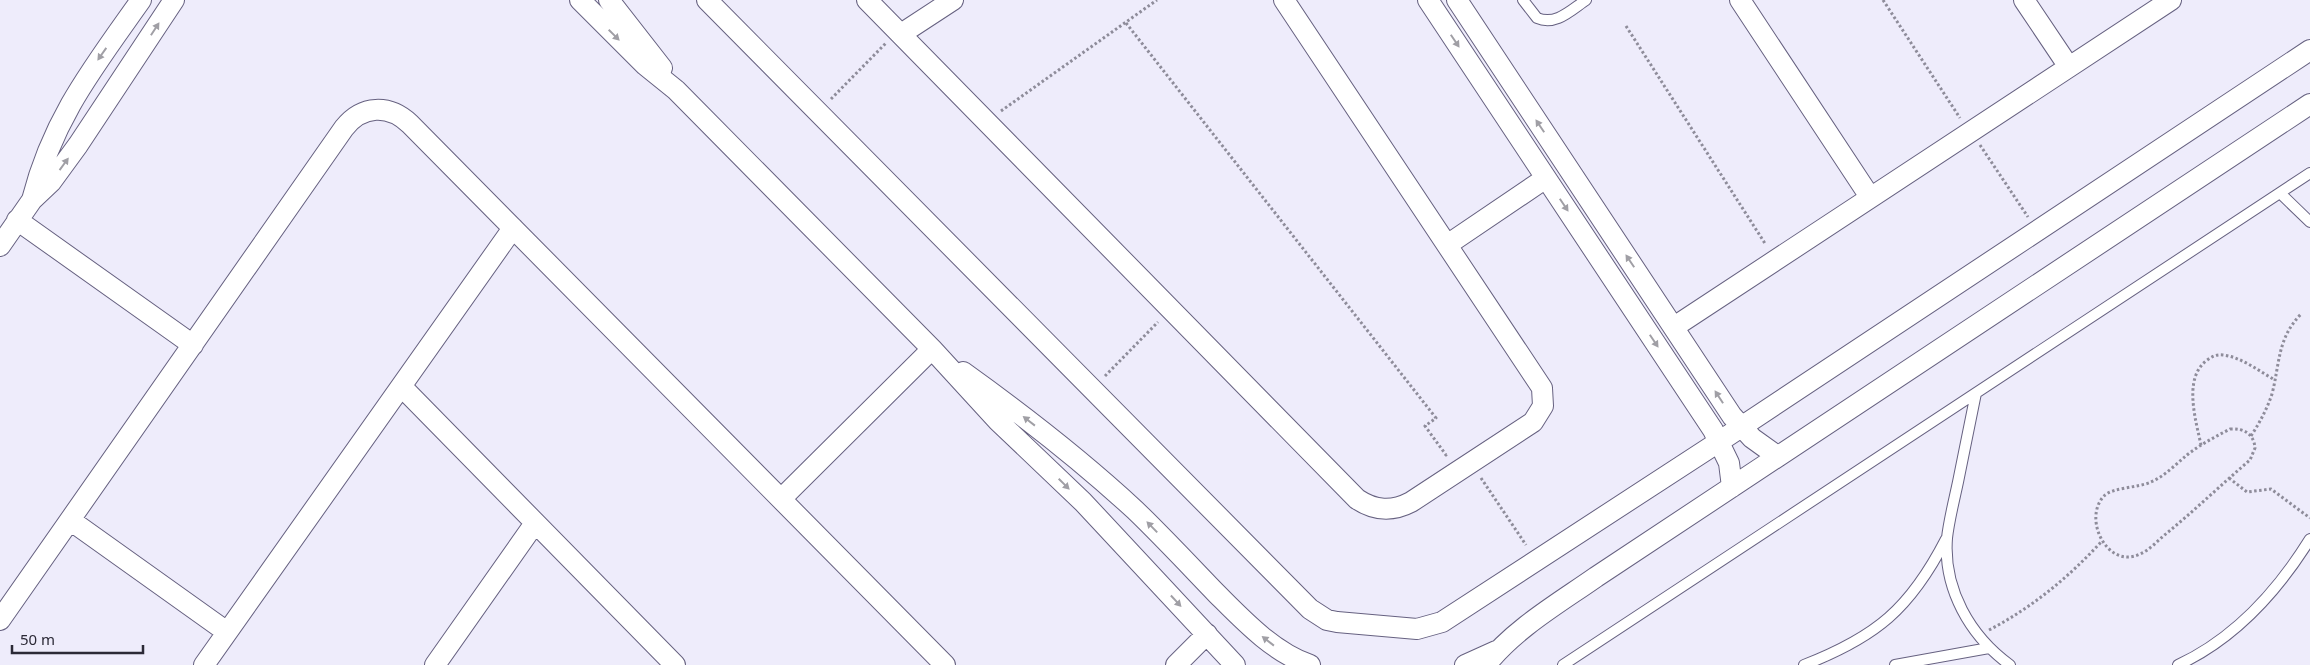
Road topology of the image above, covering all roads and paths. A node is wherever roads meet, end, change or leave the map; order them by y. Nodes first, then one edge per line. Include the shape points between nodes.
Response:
1 (140, 0) edge
2 (174, 0) edge
3 (580, 0) edge
4 (610, 0) edge
5 (707, 0) edge
6 (867, 0) edge
7 (953, 0) edge
8 (1157, 0) edge
9 (1284, 0) edge
10 (1428, 0) edge
11 (1457, 0) edge
12 (1523, 0) edge
13 (1586, 0) edge
14 (1740, 0) edge
15 (2024, 0) edge
16 (2171, 0) edge
17 (1126, 22) junction
18 (1626, 26) dead end
19 (899, 32) junction
20 (2310, 50) edge
21 (2069, 67) junction
22 (676, 90) junction
23 (2310, 104) edge
24 (818, 112) junction
25 (987, 121) junction
26 (2310, 173) edge
27 (1546, 178) junction
28 (2280, 193) junction
29 (1870, 197) junction
30 (32, 200) junction
31 (17, 220) junction
32 (2310, 222) edge
33 (514, 228) junction
34 (1447, 244) junction
35 (0, 246) edge
36 (1776, 260) junction
37 (1171, 309) junction
38 (2300, 314) dead end
39 (1674, 327) junction
40 (193, 345) junction
41 (932, 349) junction
42 (2275, 380) junction
43 (402, 387) junction
44 (1092, 389) junction
45 (1976, 393) junction
46 (1740, 426) junction
47 (2251, 436) junction
48 (1720, 441) junction
49 (2201, 445) junction
50 (1777, 456) junction
51 (1471, 463) junction
52 (2229, 478) junction
53 (1732, 487) junction
54 (781, 499) junction
55 (2310, 518) edge
56 (70, 520) junction
57 (535, 523) junction
58 (1947, 536) junction
59 (2310, 539) edge
60 (2102, 541) junction
61 (1536, 560) junction
62 (0, 620) edge
63 (227, 632) junction
64 (1207, 634) junction
65 (1978, 636) junction
66 (1988, 648) junction
67 (1491, 658) edge
68 (204, 665) edge
69 (435, 665) edge
70 (675, 665) edge
71 (945, 665) edge
72 (1176, 665) edge
73 (1235, 665) edge
74 (1310, 665) edge
75 (1465, 665) edge
76 (1563, 665) edge
77 (1805, 665) edge
78 (1895, 665) edge
79 (2010, 665) edge
80 (2178, 665) edge

1 -> 30 street via 85,79 58,125
30 -> 2 street via 51,182 78,145
3 -> 22 street via 631,52
4 - 22 street via 658,61
5 - 24 street
6 - 19 street
7 - 19 street
8 - 17 path
9 - 34 street
10 -> 27 street
39 -> 11 street
12 - 13 lane via 1537,18 1550,21
14 - 29 street
15 - 21 street
16 - 21 street
17 - 25 path
17 - 51 path via 1436,418 1425,426 1446,455 1460,448
18 - 36 path
19 - 24 path
19 - 25 street
20 - 46 street
21 - 29 street
22 - 41 street
23 - 50 street
24 - 44 street
25 - 37 street
26 - 28 lane
27 - 34 street
27 -> 48 street
28 - 32 lane
28 - 45 lane
29 - 36 street
30 - 31 street
31 - 35 street
31 - 40 street
33 - 40 street via 404,118 389,110 364,112 344,128
33 - 43 street
33 - 54 street
34 - 51 street via 1537,380 1544,397 1543,406 1533,422
36 - 39 street
37 - 44 path
37 - 51 street via 1365,504 1384,509 1402,506
38 - 42 path via 2283,340
46 -> 39 street
40 - 56 street
41 - 54 street
41 -> 64 street via 975,398 1083,502
74 -> 41 street via 1278,648 1243,620 1137,512 1092,472
42 - 47 path via 2266,409
42 - 49 path via 2225,355 2211,357 2200,365 2194,377 2193,391
43 - 57 street
43 - 63 street
44 - 61 street via 1310,609 1327,620 1417,629 1434,626
45 - 58 lane
45 - 76 lane
46 - 48 street
46 - 50 street
47 - 49 path via 2241,429 2230,429
47 - 52 path via 2255,453
48 - 53 street via 1729,463
48 - 61 street
49 - 60 path via 2157,479 2112,491 2103,497 2097,508 2096,524
50 - 53 street
51 - 61 path
52 - 55 path via 2247,492 2274,491
52 - 60 path via 2140,554 2121,556
53 - 67 street via 1562,600
54 - 71 street
56 - 62 street
56 - 63 street
57 - 69 street
57 - 70 street
58 - 65 lane via 1948,565 1955,593
58 - 77 lane via 1925,576 1898,610 1864,638
59 - 80 lane via 2273,589 2237,628 2218,644
60 - 65 path via 2045,595
63 - 68 street
64 - 72 street
64 - 73 street
65 - 66 lane
66 - 78 lane
66 - 79 lane
67 - 75 street

